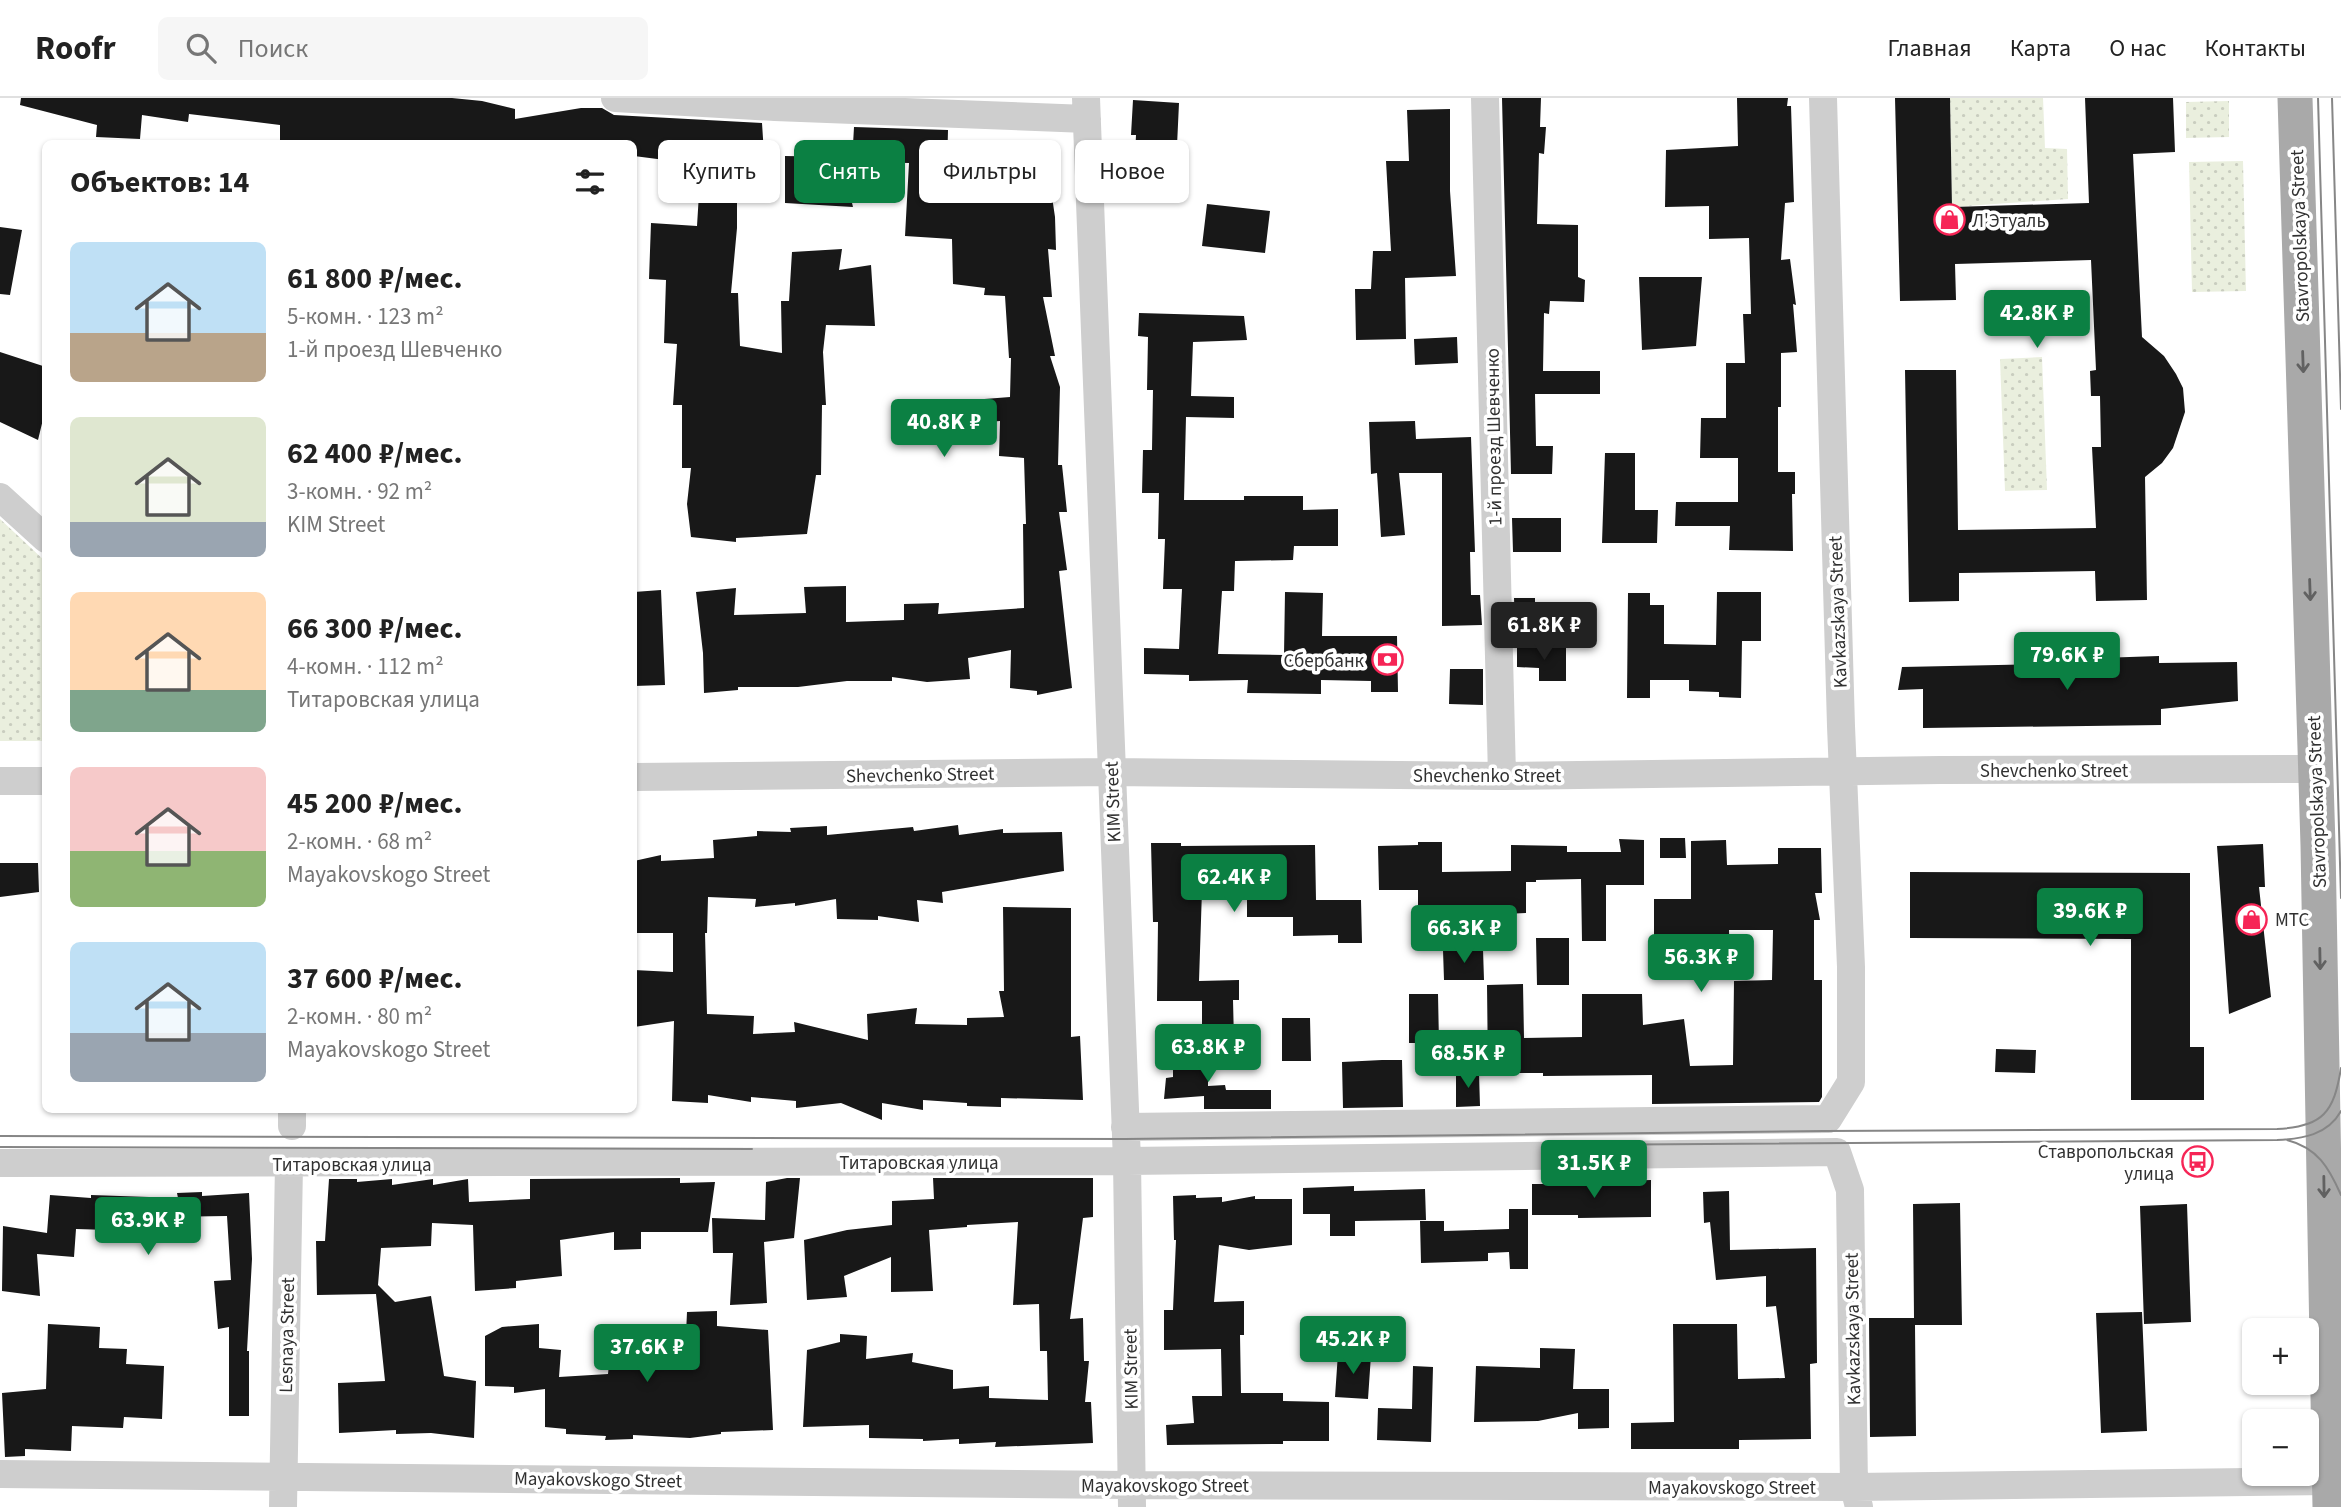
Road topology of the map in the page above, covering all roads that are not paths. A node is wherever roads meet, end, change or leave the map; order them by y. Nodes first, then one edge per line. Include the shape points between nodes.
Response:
1 (615, 98) edge
2 (1485, 98) edge
3 (1823, 98) edge
4 (2295, 98) edge
5 (1087, 109) edge
6 (0, 496) edge
7 (42, 534) edge
8 (2328, 768) edge
9 (1111, 772) junction
10 (1843, 772) junction
11 (1502, 776) junction
12 (637, 777) edge
13 (0, 781) edge
14 (42, 781) edge
15 (1125, 1127) junction
16 (1837, 1152) joint
17 (1127, 1161) junction
18 (0, 1163) edge
19 (289, 1164) junction
20 (0, 1474) edge
21 (283, 1475) junction
22 (2330, 1494) edge
23 (1131, 1496) edge
24 (1857, 1497) edge
25 (283, 1507) edge

1 - 5 street via 775,107
2 - 11 street, 1-й проезд Шевченко
3 - 10 street, Kavkazskaya Street
4 -> 8 main road, Stavropolskaya Street
5 - 9 street, KIM Street
6 - 7 street
8 - 10 street, Shevchenko Street
8 -> 22 main road, Stavropolskaya Street
9 - 11 street, Shevchenko Street
9 - 12 street, Shevchenko Street
9 - 15 street, KIM Street
10 - 11 street, Shevchenko Street
10 - 15 street, Kavkazskaya Street via 1851,1082 1828,1119
13 - 14 street
15 - 17 street, KIM Street
16 - 17 street, Титаровская улица
16 - 24 street, Kavkazskaya Street via 1850,1191
17 - 19 street, Титаровская улица
17 - 23 street, KIM Street
18 - 19 street, Титаровская улица
19 - 21 street, Lesnaya Street
20 - 21 street, Mayakovskogo Street
21 - 23 street, Mayakovskogo Street
21 - 25 street, Lesnaya Street
22 - 24 street, Mayakovskogo Street
23 - 24 street, Mayakovskogo Street

